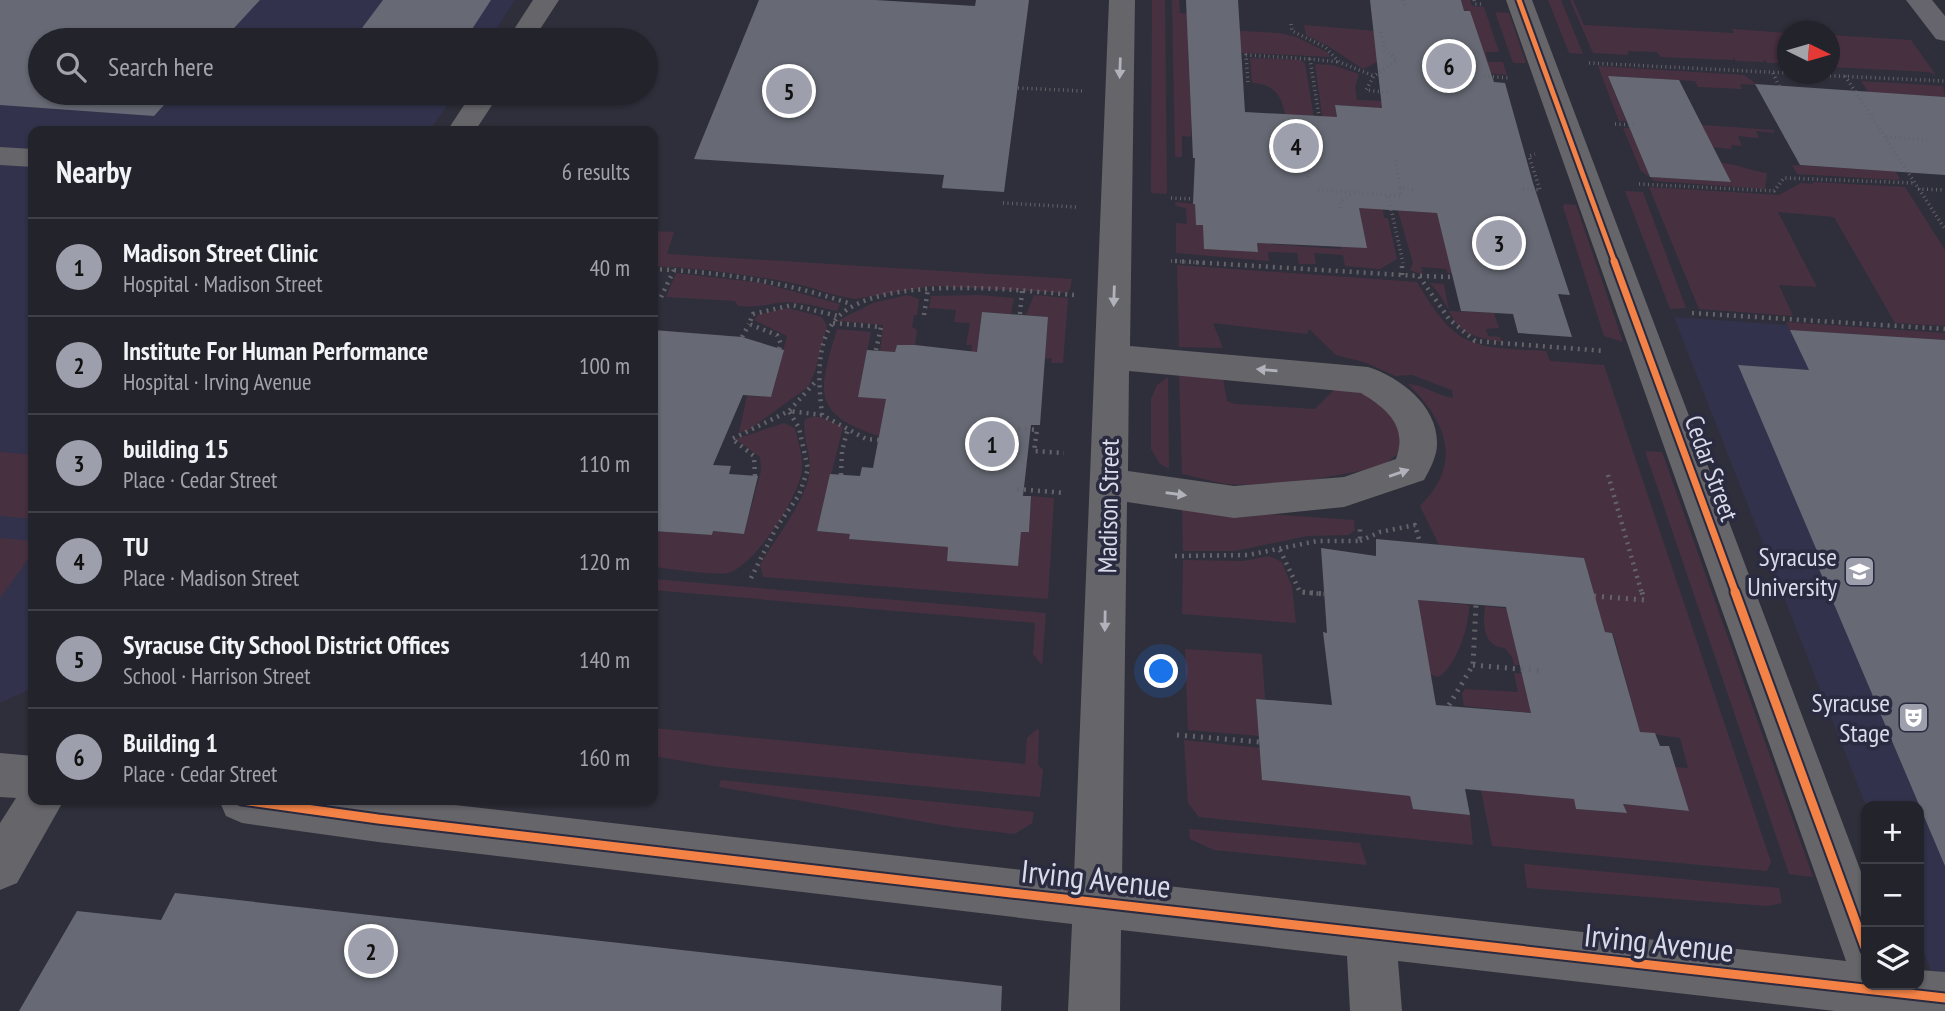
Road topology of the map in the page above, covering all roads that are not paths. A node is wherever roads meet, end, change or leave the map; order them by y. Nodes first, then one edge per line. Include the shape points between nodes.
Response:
1 (546, 0) edge
2 (1122, 0) edge
3 (1919, 0) edge
4 (1504, 2) edge
5 (528, 28) edge
6 (1945, 33) edge
7 (478, 105) edge
8 (464, 126) edge
9 (0, 156) edge
10 (28, 158) edge
11 (1112, 357) junction
12 (1108, 484) junction
13 (0, 775) edge
14 (28, 778) edge
15 (38, 805) edge
16 (278, 805) edge
17 (0, 866) edge
18 (1098, 903) junction
19 (1371, 935) junction
20 (1861, 937) edge
21 (1861, 975) edge
22 (1920, 990) edge
23 (1945, 998) edge
24 (1094, 1011) edge
25 (1376, 1011) edge

1 - 5 street
2 -> 11 street, Madison Street
3 - 6 main road
4 - 20 street, Cedar Street
7 - 8 street
9 - 10 street
11 - 12 street, Madison Street
12 -> 11 street via 1234,502 1344,492 1411,469 1419,444 1414,419 1397,397 1368,380
12 -> 18 street, Madison Street
13 - 14 street
15 - 17 street
16 - 18 street, Irving Avenue
18 - 19 street, Irving Avenue
18 - 24 street, Madison Street
19 - 21 street, Irving Avenue
19 - 25 street
22 - 23 street, Irving Avenue

